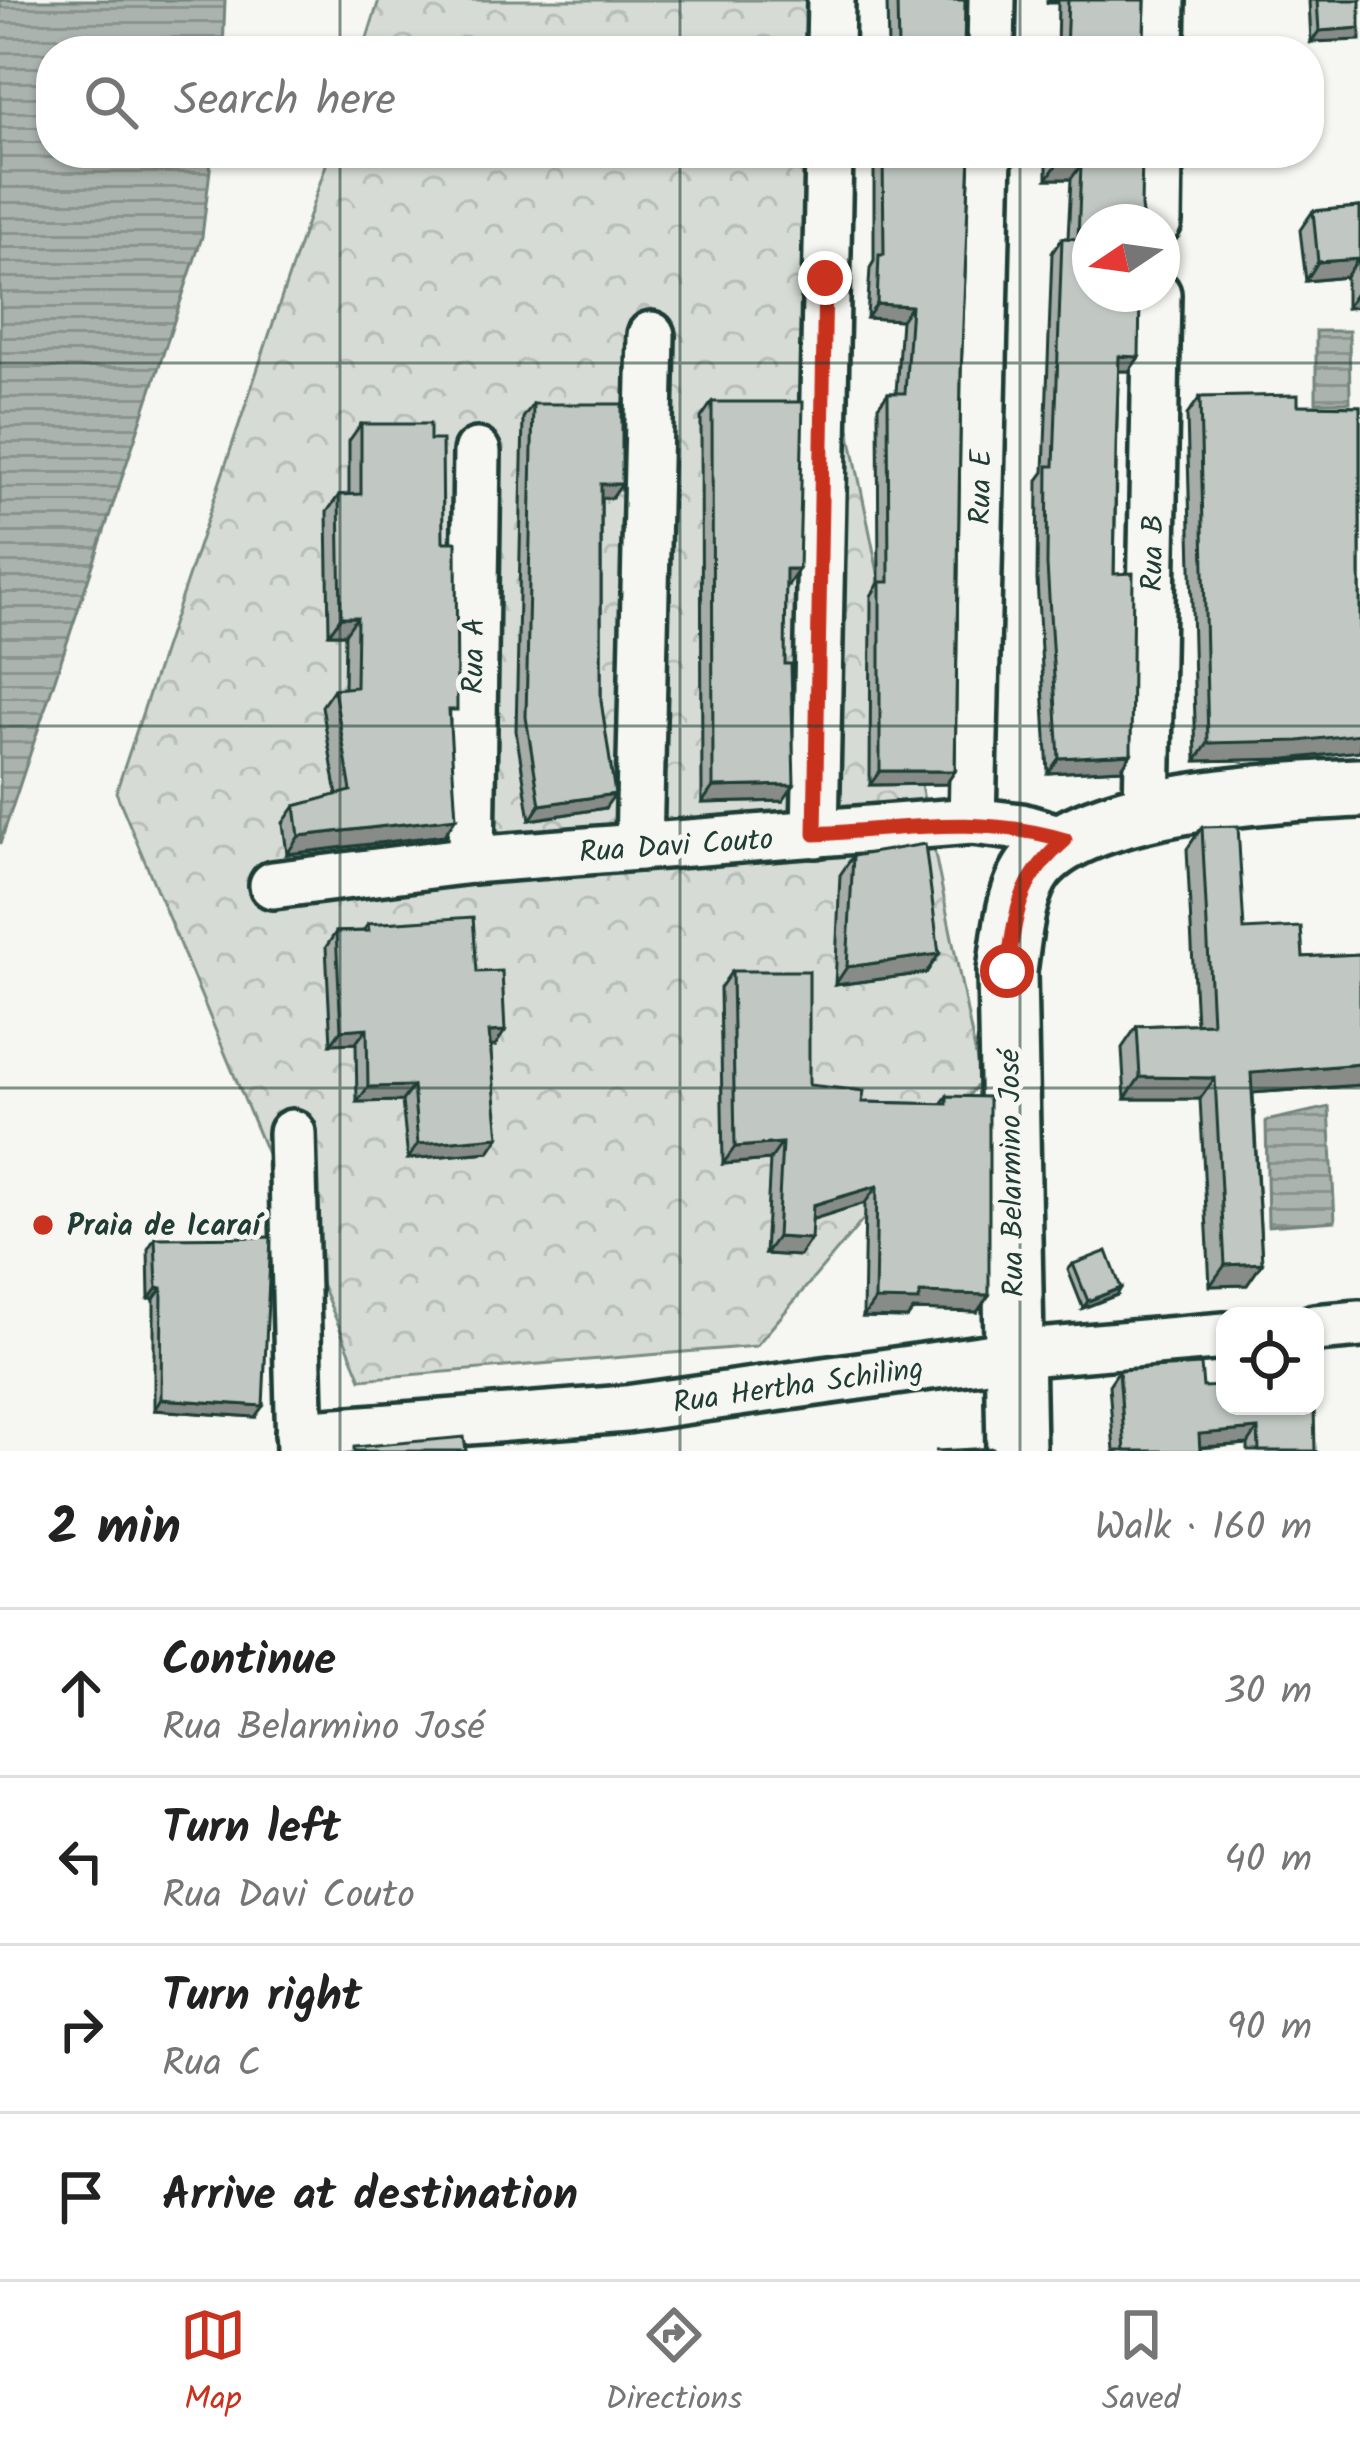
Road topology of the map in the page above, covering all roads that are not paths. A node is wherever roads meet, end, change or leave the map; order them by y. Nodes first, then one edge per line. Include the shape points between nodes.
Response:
1 (831, 0) edge
2 (992, 0) edge
3 (1162, 0) edge
4 (830, 36) edge
5 (991, 36) edge
6 (1161, 36) edge
7 (829, 168) edge
8 (988, 168) edge
9 (1160, 168) edge
10 (1159, 204) edge
11 (1156, 312) edge
12 (651, 335) dead end
13 (477, 452) dead end
14 (1360, 788) edge
15 (1147, 811) junction
16 (972, 821) junction
17 (815, 834) junction
18 (1065, 840) junction
19 (639, 847) junction
20 (471, 860) junction
21 (273, 885) dead end
22 (292, 1133) dead end
23 (1360, 1324) edge
24 (1324, 1327) edge
25 (1216, 1337) edge
26 (1015, 1354) junction
27 (300, 1443) edge
28 (1016, 1451) edge

1 - 4 street
2 - 5 street
3 - 6 street
7 - 17 street
8 - 16 street, Rua E
9 - 10 street
11 - 15 street, Rua B
12 - 19 street
13 - 20 street, Rua A
14 - 15 street
15 - 18 street
16 - 17 street, Rua Davi Couto
16 - 18 street, Rua Davi Couto
17 - 19 street, Rua Davi Couto
18 - 26 street, Rua Belarmino José via 1034,868 1017,909 1007,971
19 - 20 street, Rua Davi Couto
20 - 21 street, Rua Davi Couto
22 - 27 street
23 - 24 street
25 - 26 street, Rua Hertha Schiling
26 - 27 street, Rua Hertha Schiling via 626,1409
26 - 28 street, Rua Belarmino José

